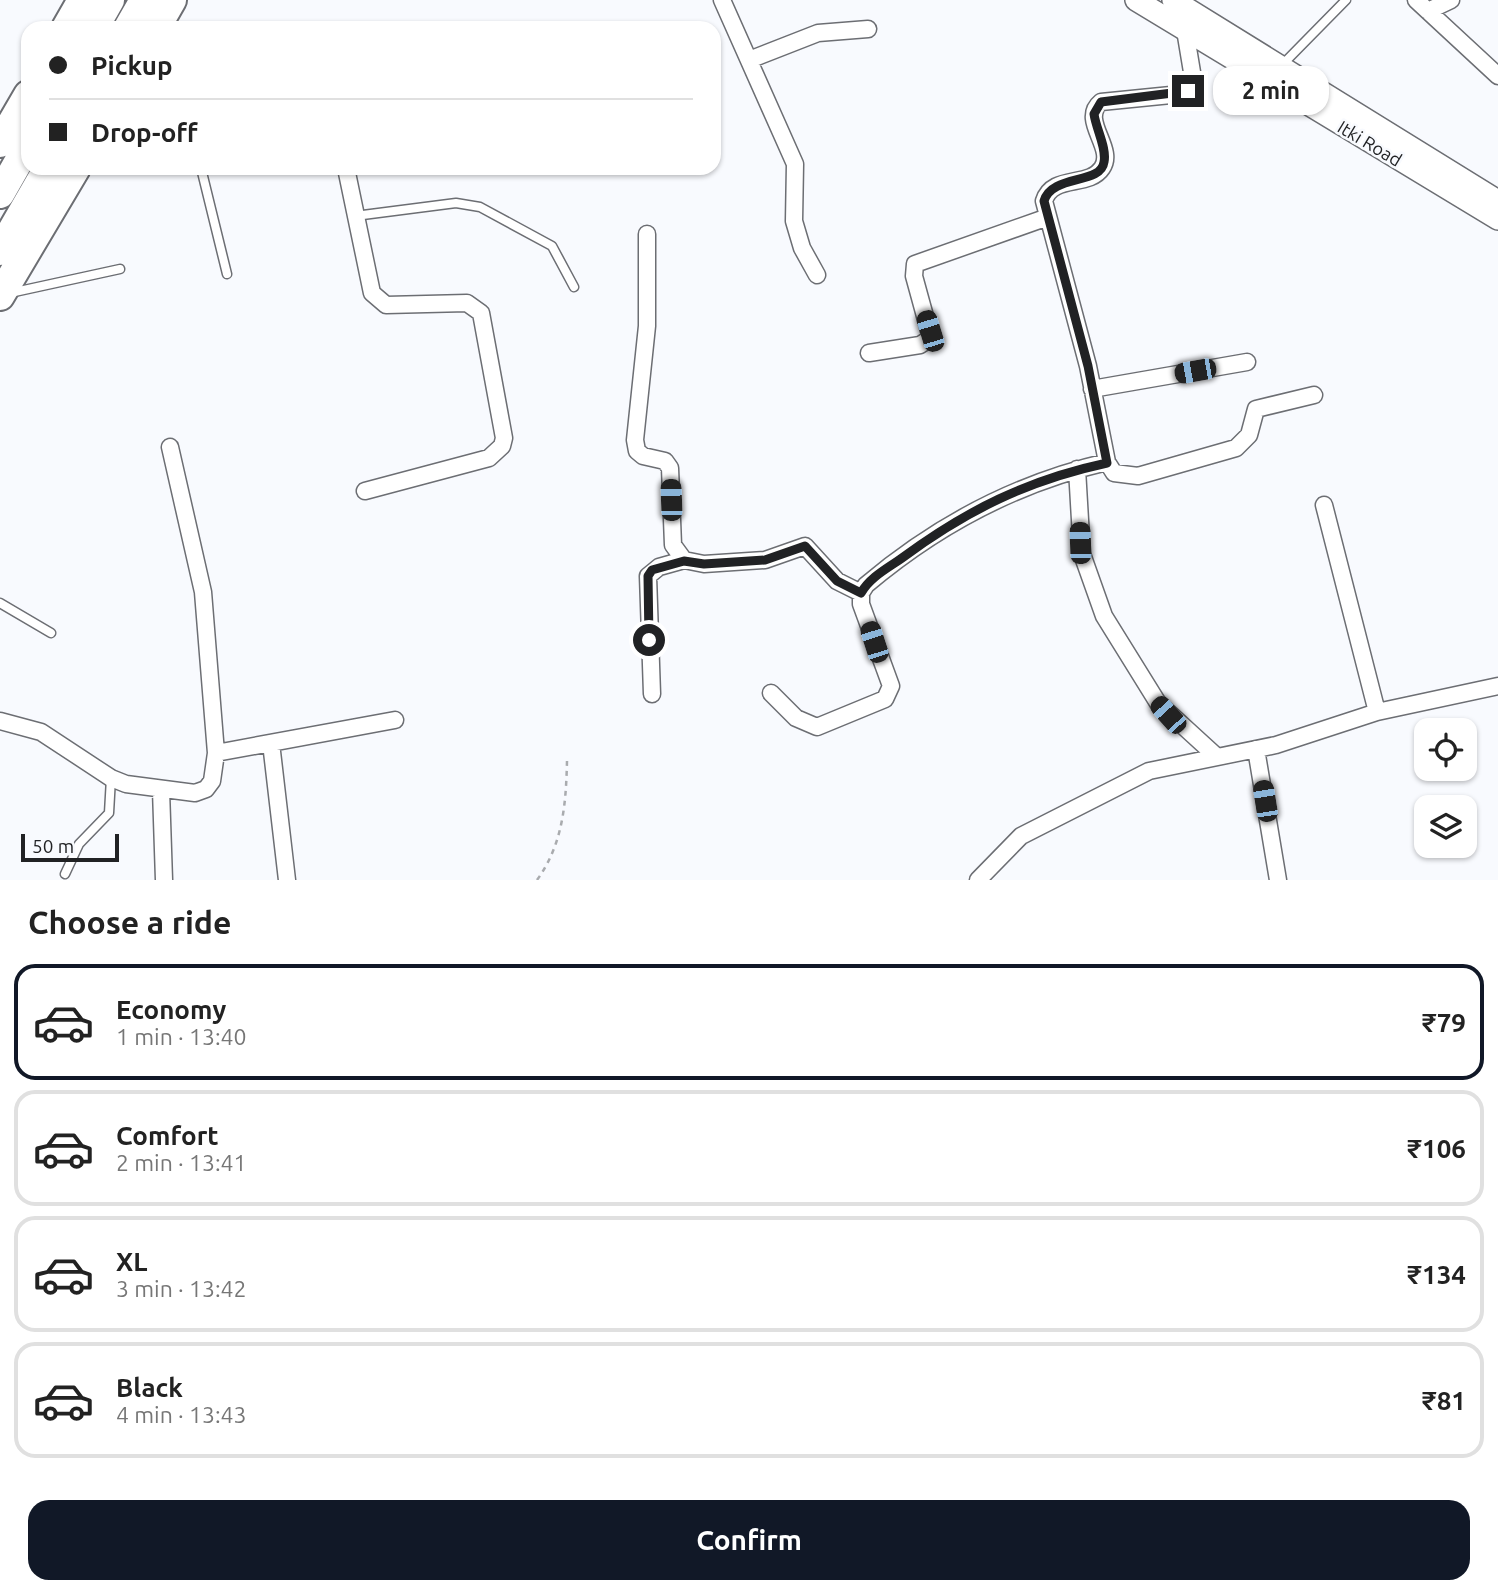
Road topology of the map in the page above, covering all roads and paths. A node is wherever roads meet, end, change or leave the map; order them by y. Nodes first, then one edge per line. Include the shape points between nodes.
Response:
1 (82, 0) edge
2 (110, 0) edge
3 (144, 0) edge
4 (172, 0) edge
5 (722, 0) edge
6 (1136, 0) edge
7 (1173, 0) edge
8 (1346, 0) edge
9 (1451, 0) edge
10 (1422, 6) edge
11 (70, 21) edge
12 (98, 21) edge
13 (132, 21) edge
14 (160, 21) edge
15 (868, 29) dead end
16 (1185, 30) junction
17 (749, 60) junction
18 (1491, 61) edge
19 (1280, 67) junction
20 (1498, 76) edge
21 (21, 107) edge
22 (0, 144) edge
23 (21, 157) edge
24 (44, 175) edge
25 (72, 175) edge
26 (203, 175) edge
27 (347, 175) edge
28 (0, 194) edge
29 (1498, 201) edge
30 (355, 216) junction
31 (1048, 218) junction
32 (1498, 219) edge
33 (647, 234) dead end
34 (0, 251) edge
35 (120, 269) dead end
36 (227, 274) dead end
37 (817, 275) dead end
38 (574, 287) dead end
39 (0, 295) edge
40 (869, 353) dead end
41 (1247, 362) dead end
42 (1092, 389) junction
43 (1314, 395) dead end
44 (170, 447) dead end
45 (1107, 463) junction
46 (1077, 469) junction
47 (365, 491) dead end
48 (1324, 505) dead end
49 (684, 561) junction
50 (861, 593) junction
51 (0, 603) edge
52 (51, 633) dead end
53 (1498, 686) edge
54 (652, 694) dead end
55 (771, 694) dead end
56 (1377, 712) junction
57 (394, 720) dead end
58 (0, 721) edge
59 (271, 743) junction
60 (1256, 748) junction
61 (216, 753) junction
62 (1216, 756) junction
63 (567, 761) dead end
64 (111, 778) junction
65 (161, 790) junction
66 (65, 874) dead end
67 (164, 880) edge
68 (286, 880) edge
69 (537, 880) edge
70 (978, 880) edge
71 (1278, 880) edge

1 - 11 highway
2 - 12 highway
3 - 13 highway
4 - 14 highway
5 - 17 street
6 - 16 main road, Itki Road
7 - 19 main road
8 - 19 lane
9 - 10 street
10 - 18 street
15 - 17 street via 818,33
16 - 31 street via 1194,85 1181,94 1101,102 1096,107 1095,125 1105,161 1102,169 1047,192
16 - 32 main road, Itki Road
17 - 37 street via 795,164 794,220
18 - 20 street
19 - 29 main road
21 - 22 highway
23 - 28 highway
24 - 34 highway
25 - 39 highway
26 - 36 lane
27 - 30 street
30 - 38 lane via 456,203 480,207 552,246
30 - 47 street via 378,302 467,303 481,313 504,438 489,458
31 - 40 street via 915,264 930,338 920,345
31 - 42 street
33 - 49 street via 647,318 635,440 643,456 665,461 670,468 673,545
35 - 39 lane
41 - 42 street
42 - 45 street
43 - 45 street via 1255,409 1249,435 1236,448 1138,476 1114,473
44 - 61 street via 200,570
45 - 46 street
46 - 50 street via 961,516 873,579
46 - 62 street via 1082,554 1104,616 1158,703
48 - 56 street
49 - 50 street via 765,560 805,546 837,581
49 - 54 street via 652,570 648,576
50 - 55 street via 891,686 889,695 817,727 796,718
51 - 52 lane
53 - 56 street
56 - 60 street
57 - 59 street
58 - 64 street via 41,732
59 - 61 street
59 - 68 street
60 - 62 street
60 - 71 street
61 - 65 street via 216,771 206,789 195,793
62 - 70 street via 1149,771 1075,806 1012,843
63 - 69 path via 564,816 553,853
64 - 65 street
64 - 66 lane via 109,813 79,844
65 - 67 street

